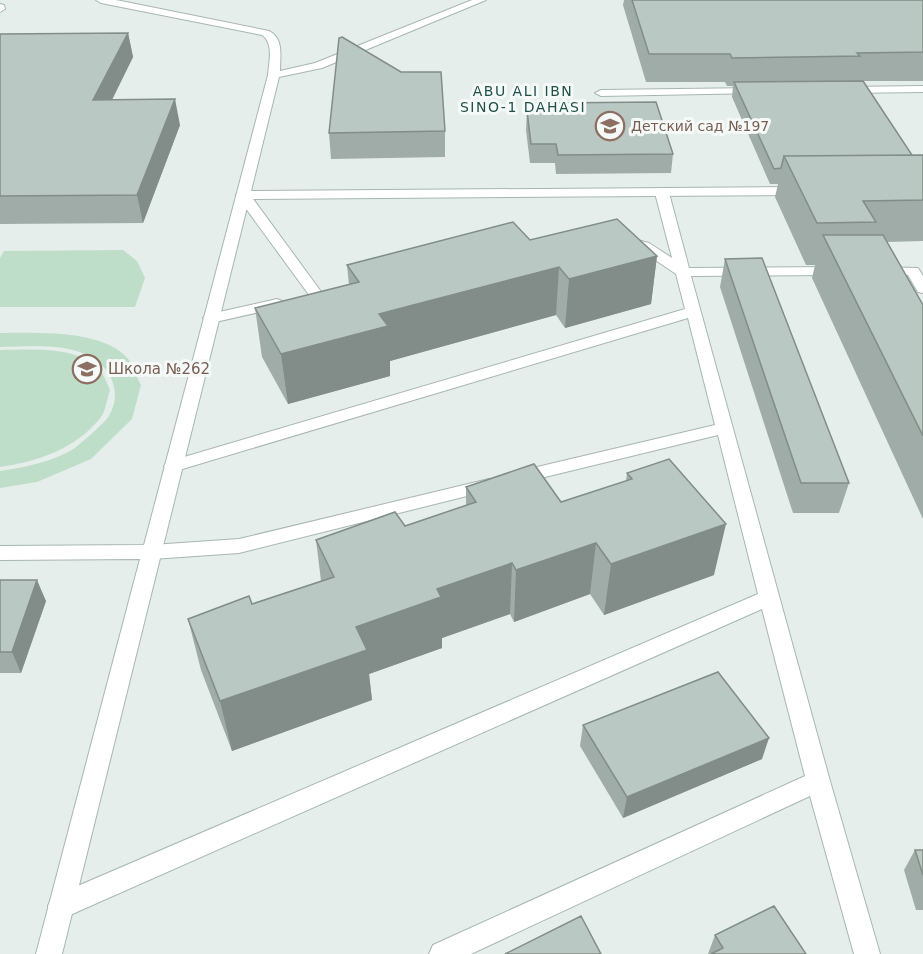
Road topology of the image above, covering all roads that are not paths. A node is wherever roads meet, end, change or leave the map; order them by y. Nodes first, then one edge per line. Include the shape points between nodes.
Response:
1 (101, 0) edge
2 (482, 0) edge
3 (274, 75) junction
4 (923, 89) edge
5 (840, 90) edge
6 (768, 91) edge
7 (601, 93) dead end
8 (816, 190) edge
9 (662, 193) junction
10 (243, 195) junction
11 (612, 238) edge
12 (918, 271) edge
13 (683, 272) junction
14 (923, 288) edge
15 (693, 312) junction
16 (211, 318) junction
17 (724, 428) junction
18 (173, 466) junction
19 (152, 552) junction
20 (0, 553) edge
21 (771, 597) junction
22 (818, 781) junction
23 (61, 906) junction
24 (49, 954) edge
25 (442, 954) edge
26 (867, 954) edge

1 - 3 street via 265,33 272,37 274,45
2 - 3 street via 318,66
3 - 10 street
4 - 5 street
6 - 7 street
8 - 9 street
9 - 10 street
9 - 13 street
10 - 16 street
10 - 16 street via 311,297
11 - 13 street via 644,246
12 - 13 street
12 - 14 street
13 - 15 street
15 - 17 street
15 - 18 street
16 - 18 street
17 - 19 street via 239,546
17 - 21 street
18 - 19 street
19 - 20 street
19 - 23 street
21 - 22 street
21 - 23 street
22 - 25 street
22 - 26 street
23 - 24 street

